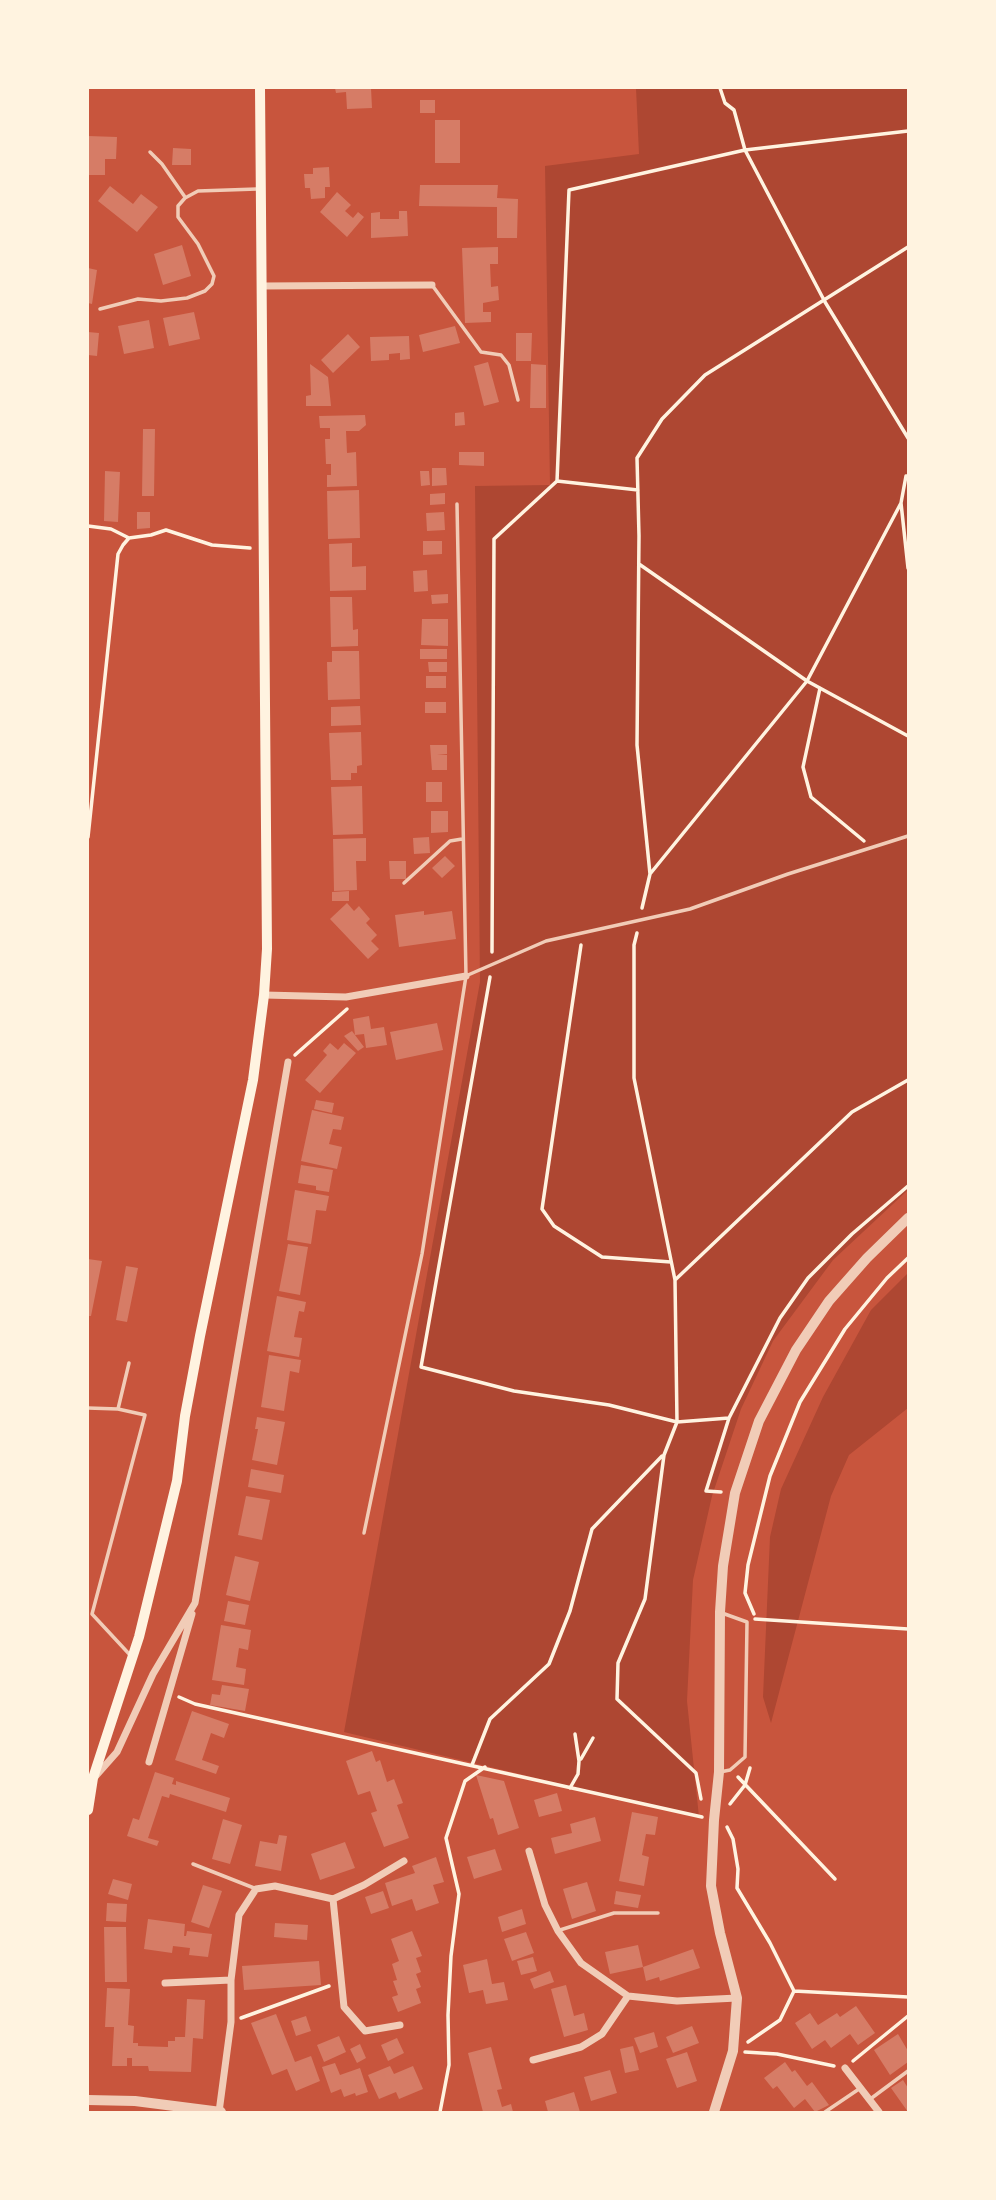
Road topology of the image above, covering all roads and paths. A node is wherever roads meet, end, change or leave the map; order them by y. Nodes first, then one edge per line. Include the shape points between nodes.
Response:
1 (260, 88) edge
2 (720, 88) edge
3 (908, 131) edge
4 (746, 150) junction
5 (150, 152) dead end
6 (261, 188) junction
7 (185, 198) junction
8 (908, 247) edge
9 (432, 285) joint
10 (262, 286) junction
11 (825, 302) junction
12 (100, 309) dead end
13 (517, 400) dead end
14 (908, 438) edge
15 (908, 476) edge
16 (556, 481) junction
17 (638, 490) junction
18 (901, 503) junction
19 (457, 504) dead end
20 (88, 527) edge
21 (129, 538) junction
22 (264, 549) junction
23 (639, 564) junction
24 (908, 568) edge
25 (807, 681) junction
26 (820, 688) junction
27 (908, 736) edge
28 (88, 836) edge
29 (908, 836) edge
30 (463, 838) junction
31 (873, 849) junction
32 (650, 874) junction
33 (404, 883) dead end
34 (639, 921) junction
35 (575, 934) junction
36 (492, 965) junction
37 (466, 976) junction
38 (264, 995) junction
39 (346, 997) junction
40 (288, 1062) joint
41 (908, 1080) edge
42 (908, 1185) edge
43 (908, 1218) edge
44 (908, 1258) edge
45 (671, 1262) junction
46 (675, 1280) junction
47 (129, 1363) dead end
48 (88, 1408) edge
49 (118, 1409) junction
50 (729, 1418) junction
51 (677, 1422) junction
52 (664, 1455) junction
53 (735, 1493) junction
54 (364, 1533) dead end
55 (195, 1603) junction
56 (720, 1612) junction
57 (908, 1629) edge
58 (132, 1658) junction
59 (171, 1693) junction
60 (575, 1734) dead end
61 (593, 1738) dead end
62 (579, 1761) junction
63 (149, 1762) dead end
64 (472, 1765) junction
65 (485, 1767) junction
66 (719, 1772) junction
67 (93, 1778) junction
68 (745, 1785) dead end
69 (570, 1788) junction
70 (88, 1810) edge
71 (726, 1824) dead end
72 (529, 1851) dead end
73 (404, 1861) dead end
74 (193, 1864) dead end
75 (835, 1879) dead end
76 (256, 1889) junction
77 (333, 1899) junction
78 (658, 1913) dead end
79 (558, 1931) junction
80 (231, 1980) junction
81 (341, 1981) junction
82 (164, 1983) dead end
83 (794, 1991) junction
84 (628, 1996) junction
85 (908, 1997) edge
86 (737, 1998) junction
87 (908, 2016) edge
88 (230, 2022) junction
89 (400, 2025) dead end
90 (733, 2051) junction
91 (533, 2060) dead end
92 (845, 2068) junction
93 (908, 2071) edge
94 (861, 2088) junction
95 (869, 2099) junction
96 (88, 2100) edge
97 (220, 2112) edge
98 (440, 2112) edge
99 (714, 2112) edge
100 (825, 2112) edge
101 (879, 2112) edge

1 - 6 main road
2 - 4 path via 725,103 734,110
3 - 4 path
4 - 11 path
4 - 16 path via 569,190
5 - 7 lane
6 - 7 lane via 198,191
6 - 10 main road
7 - 12 lane via 178,206 178,217 198,244 214,276 212,284 187,298 138,299
8 - 11 path
9 - 10 street
9 - 13 lane via 481,352 501,355 509,365
10 - 22 main road
11 - 14 path
11 - 17 path via 705,375 670,410 637,458
15 - 18 path
16 - 17 path
16 - 36 path via 494,538
17 - 23 path
18 - 24 path
18 - 25 path
19 - 30 lane
20 - 21 path via 111,529
21 - 22 path via 166,530 212,545
21 - 28 path via 118,554
22 - 38 main road
23 - 25 path
23 - 32 path via 637,745
25 - 26 path
25 - 32 path
26 - 27 path
26 - 31 path via 803,766 811,797
29 - 31 lane
30 - 33 lane via 450,841
30 - 37 lane
31 - 34 lane via 690,909
32 - 34 path
34 - 35 lane
34 - 45 path via 634,945 634,1078
35 - 36 lane
35 - 45 path via 581,945 542,1209 554,1226 601,1257
36 - 37 lane
36 - 51 path via 421,1367 514,1391 608,1405
37 - 39 street
37 - 54 lane via 422,1254
38 - 39 street
38 - 58 main road via 253,1080 200,1336 177,1481
39 - 40 path via 347,1009
40 - 55 street
41 - 46 path via 852,1112
42 - 50 path via 808,1278 780,1318
43 - 53 street via 829,1301 796,1350 759,1421
44 - 57 path via 845,1329 800,1402 770,1476 745,1593 755,1619
45 - 46 path
46 - 51 path
47 - 49 lane
48 - 49 lane
49 - 58 lane via 145,1415 92,1614
50 - 51 path
50 - 53 path via 706,1491
51 - 52 path
52 - 64 path via 592,1529 570,1611 549,1664 490,1719
52 - 69 path via 645,1599 618,1663 617,1699 696,1773 702,1819
53 - 56 street
55 - 59 street
55 - 67 street via 153,1674 117,1752
56 - 66 street
56 - 66 lane via 747,1622 745,1757 730,1770
58 - 67 main road
59 - 63 street
59 - 64 path via 195,1704
60 - 62 path
61 - 62 path
62 - 69 path
64 - 65 path
65 - 69 path
65 - 98 path via 466,1781 446,1838 459,1894 449,1992 449,2066
66 - 86 street via 711,1886
67 - 70 main road
68 - 75 path
71 - 83 path via 733,1839 737,1888
72 - 79 street
73 - 77 street
74 - 76 lane
76 - 77 street via 275,1886
76 - 80 street via 239,1915
77 - 81 street
78 - 79 lane via 614,1913
79 - 84 street via 581,1963
80 - 82 street
80 - 88 street
81 - 88 path
81 - 89 street via 344,2007 365,2031
83 - 85 path
83 - 90 path via 780,2020
84 - 86 street via 677,2001
84 - 91 street via 602,2034 581,2047
86 - 90 street
87 - 92 path
88 - 97 street
90 - 92 path via 777,2054
90 - 99 street
92 - 94 street
93 - 95 lane
94 - 95 street
94 - 100 lane
95 - 101 street
96 - 97 street

